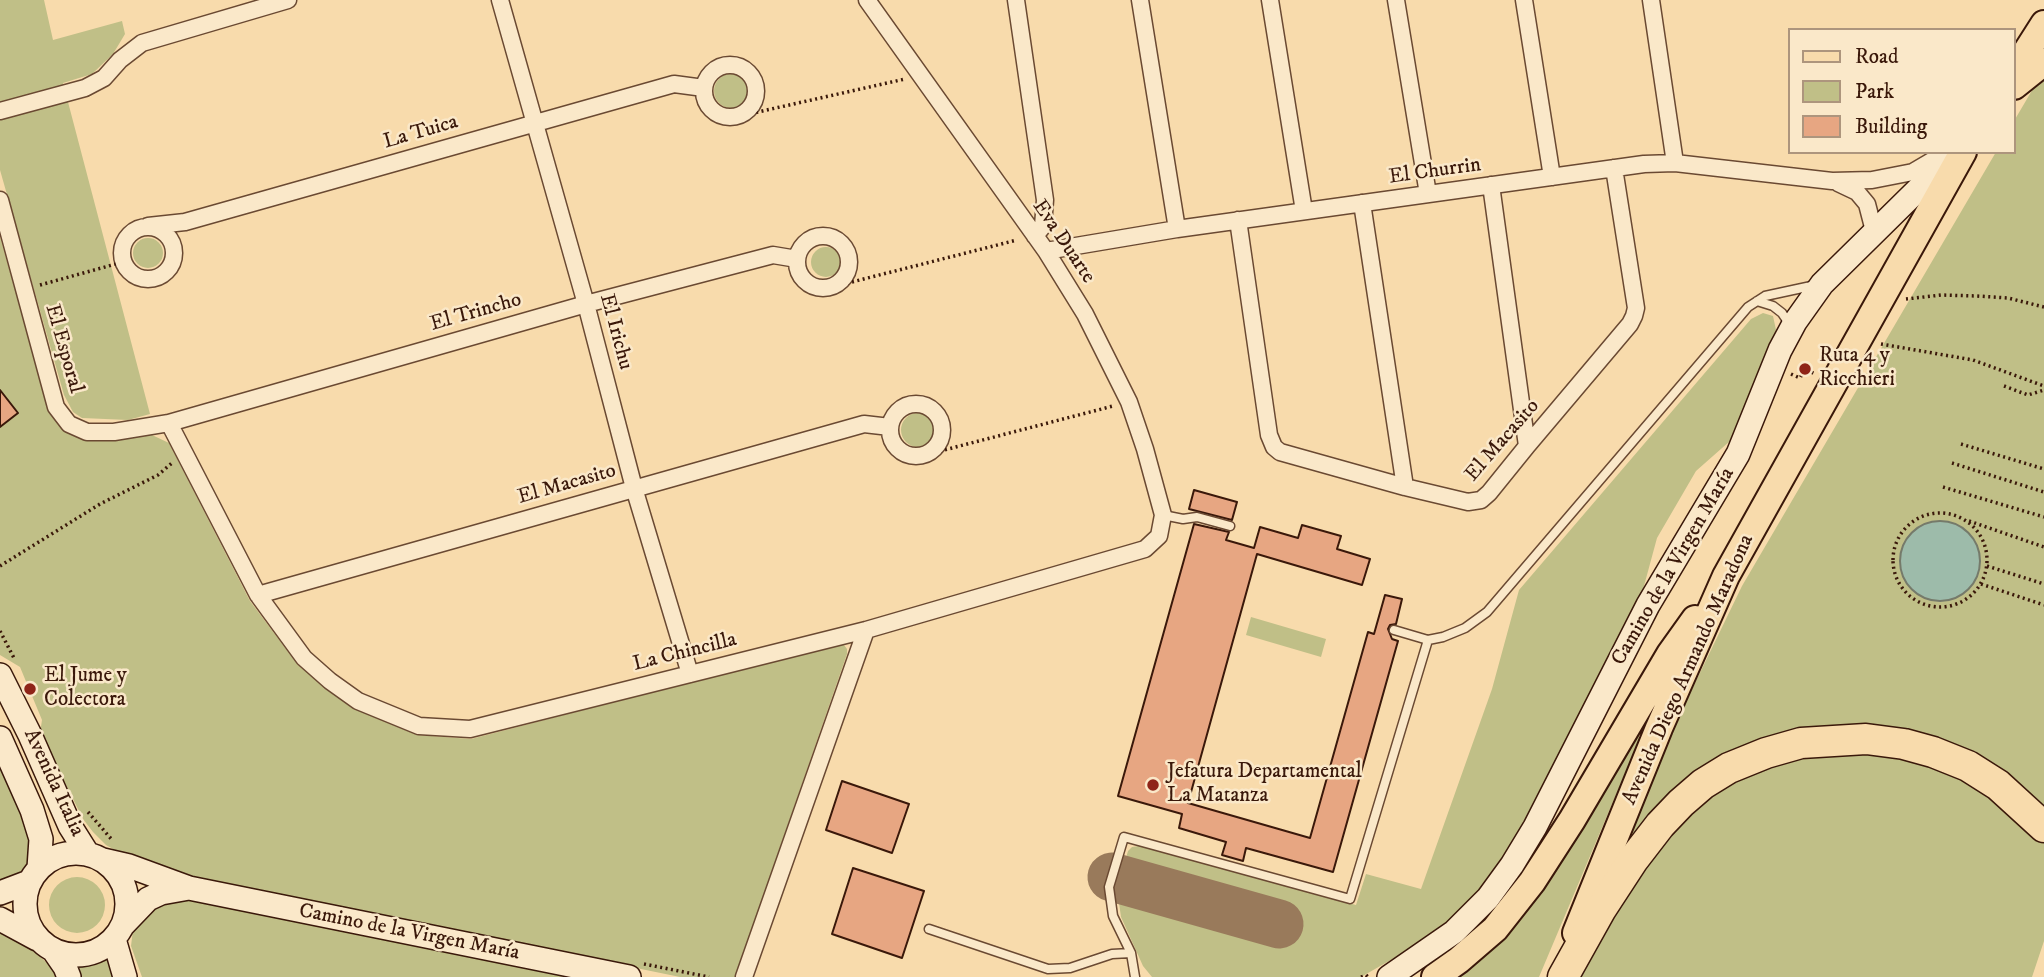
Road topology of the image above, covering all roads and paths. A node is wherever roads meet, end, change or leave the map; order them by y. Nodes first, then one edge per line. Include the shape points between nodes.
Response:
1 (288, 0) edge
2 (500, 0) edge
3 (867, 0) edge
4 (1016, 0) edge
5 (1140, 0) edge
6 (1270, 0) edge
7 (1396, 0) edge
8 (1524, 0) edge
9 (1651, 0) edge
10 (2044, 6) edge
11 (2044, 24) edge
12 (2036, 55) edge
13 (2016, 70) edge
14 (920, 75) junction
15 (2016, 83) edge
16 (704, 88) junction
17 (0, 111) edge
18 (740, 116) junction
19 (536, 122) junction
20 (1944, 154) edge
21 (1954, 154) edge
22 (1962, 154) edge
23 (1675, 163) junction
24 (1614, 168) junction
25 (1552, 177) junction
26 (1832, 181) junction
27 (1491, 185) junction
28 (1427, 194) junction
29 (0, 200) edge
30 (1362, 203) junction
31 (1304, 211) junction
32 (1238, 220) junction
33 (185, 222) junction
34 (148, 226) junction
35 (1177, 229) junction
36 (1874, 231) junction
37 (1035, 236) junction
38 (174, 247) junction
39 (1046, 251) junction
40 (797, 259) junction
41 (123, 262) junction
42 (1822, 284) junction
43 (836, 286) junction
44 (24, 289) junction
45 (1757, 301) junction
46 (1880, 301) junction
47 (586, 304) junction
48 (2044, 307) edge
49 (1791, 328) junction
50 (1858, 340) junction
51 (1774, 366) junction
52 (1834, 384) junction
53 (2004, 386) dead end
54 (2044, 388) edge
55 (1129, 402) junction
56 (169, 423) junction
57 (890, 428) junction
58 (1961, 444) dead end
59 (1527, 446) junction
60 (184, 452) junction
61 (929, 454) junction
62 (1952, 463) dead end
63 (2044, 469) edge
64 (1943, 486) dead end
65 (1405, 487) junction
66 (634, 488) junction
67 (2044, 492) edge
68 (1163, 515) junction
69 (2044, 517) edge
70 (1967, 520) junction
71 (1230, 526) dead end
72 (1159, 536) joint
73 (2044, 547) edge
74 (0, 566) edge
75 (1987, 566) junction
76 (1727, 576) junction
77 (1980, 584) junction
78 (2044, 584) edge
79 (258, 595) junction
80 (2044, 605) edge
81 (866, 629) junction
82 (1394, 630) dead end
83 (0, 631) edge
84 (1428, 640) junction
85 (9, 671) edge
86 (690, 674) junction
87 (0, 738) edge
88 (84, 804) dead end
89 (2041, 824) edge
90 (103, 853) junction
91 (34, 875) junction
92 (189, 888) junction
93 (0, 893) edge
94 (0, 919) edge
95 (929, 929) dead end
96 (119, 932) junction
97 (47, 946) junction
98 (1131, 953) junction
99 (635, 970) edge
100 (69, 977) edge
101 (125, 977) edge
102 (709, 977) edge
103 (744, 977) edge
104 (1135, 977) edge
105 (1361, 977) edge
106 (1368, 977) edge
107 (1389, 977) edge
108 (1435, 977) edge
109 (1561, 977) edge

1 - 17 street via 142,43 85,89
2 - 19 street, El Irichu
3 - 14 street, Eva Duarte
4 - 37 street via 1045,200 1043,226
5 - 35 street
6 - 31 street
7 - 28 street
8 - 25 street
9 - 23 street
10 - 12 main road
11 - 12 main road
12 - 13 main road
12 - 15 main road
14 - 18 path
14 - 37 street, Eva Duarte
16 - 18 street via 714,112
16 - 18 street via 718,68 735,65 750,73 757,89 753,105
16 - 19 street, La Tuica via 674,84
19 - 33 street, La Tuica
19 - 47 street, El Irichu
20 - 26 street, El Churrin via 1896,177
21 - 36 street, Camino de la Virgen María
22 - 46 main road, Avenida Diego Armando Maradona
23 - 24 street, El Churrin
23 - 26 street, El Churrin
24 - 25 street, El Churrin
24 - 59 street, El Macasito via 1636,307 1630,324
25 - 27 street, El Churrin
26 - 36 street, El Churrin via 1857,192 1867,204
27 - 28 street, El Churrin
27 - 59 street
28 - 30 street, El Churrin
29 - 44 street, El Esporal
30 - 31 street, El Churrin
30 - 65 street
31 - 32 street, El Churrin
32 - 35 street, El Churrin
32 - 65 street, El Macasito via 1269,435 1275,447
33 - 34 street, La Tuica
33 - 38 street
34 - 38 street via 164,232
34 - 41 street via 126,237
35 - 39 street, El Churrin
36 - 42 street, Camino de la Virgen María
37 - 39 street, Eva Duarte
37 - 43 path
38 - 41 street via 167,272 151,280 134,276
39 - 55 street, Eva Duarte via 1085,314
40 - 43 street via 804,281 825,289
40 - 43 street via 808,240 828,236 838,240 846,247 849,268
40 - 47 street, El Trincho via 773,255
41 - 44 path
42 - 45 lane via 1784,290
42 - 49 street, Camino de la Virgen María
44 - 56 street, El Esporal via 56,407 69,424 88,432 114,432
45 - 49 lane via 1782,313
45 - 84 lane via 1487,612 1465,628
46 - 48 path via 1977,296
46 - 50 main road, Avenida Diego Armando Maradona
47 - 56 street, El Trincho
47 - 66 street, El Irichu
49 - 51 street, Camino de la Virgen María
50 - 52 main road, Avenida Diego Armando Maradona
50 - 54 path via 1973,360
51 - 52 path via 1800,379 1805,369
51 - 107 street, Camino de la Virgen María via 1738,454 1648,605 1512,865 1454,932
52 - 76 main road, Avenida Diego Armando Maradona
53 - 54 path via 2028,395
55 - 61 path
55 - 68 street, Eva Duarte
56 - 60 street
57 - 61 street via 893,443 905,454
57 - 61 street via 897,411 905,406 931,408 943,432
57 - 66 street, El Macasito via 864,424
58 - 63 path
59 - 65 street, El Macasito via 1481,500 1468,502
60 - 74 path via 158,475 90,510
60 - 79 street
62 - 67 path
64 - 69 path
66 - 79 street, El Macasito
66 - 86 street, El Irichu
68 - 71 lane via 1197,517
68 - 72 street, Eva Duarte
70 - 73 path
70 - 75 path via 1986,545
70 - 77 path via 1938,512 1916,519 1900,535 1894,565 1907,593 1935,607 1965,600
72 - 81 street, La Chincilla via 1145,549
75 - 77 path
75 - 78 path
76 - 108 main road via 1670,654 1532,882 1495,929
76 - 109 main road, Avenida Diego Armando Maradona via 1658,728
77 - 80 path
79 - 86 street, La Chincilla via 304,658 330,681 358,701 419,726 470,729
81 - 86 street, La Chincilla
81 - 103 street
82 - 84 lane
83 - 85 path
84 - 98 lane via 1350,899 1124,837 1109,887 1113,916
85 - 90 street, Avenida Italia via 30,735 70,826
87 - 91 street, Avenida Italia via 41,839
88 - 90 path via 108,838
89 - 109 highway via 1998,785 1968,766 1904,744 1833,740 1766,753 1703,785 1660,825 1601,909
90 - 91 street via 61,855
90 - 92 street, Camino de la Virgen María
90 - 96 street via 125,889 127,910
91 - 93 street
91 - 97 street via 25,897 25,913
92 - 96 street, Camino de la Virgen María via 148,899
92 - 99 street, Camino de la Virgen María
94 - 97 street
95 - 98 lane via 1048,969
96 - 97 street via 101,950 86,955 70,956
96 - 101 street
97 - 100 street
98 - 104 lane
99 - 102 path
105 - 106 path

